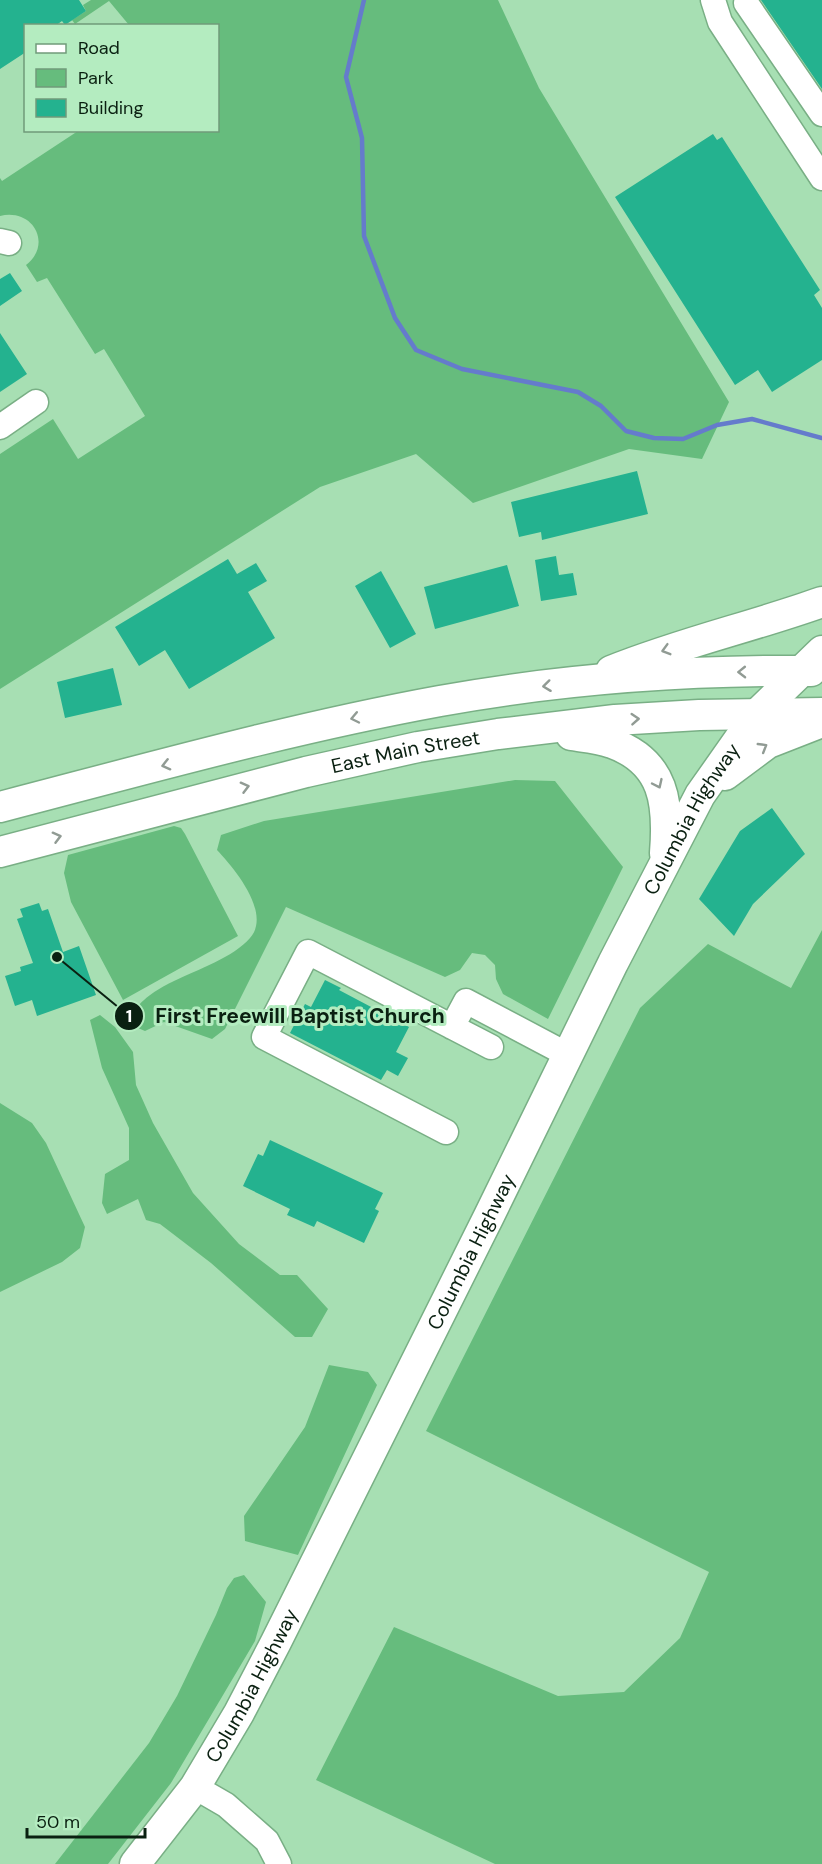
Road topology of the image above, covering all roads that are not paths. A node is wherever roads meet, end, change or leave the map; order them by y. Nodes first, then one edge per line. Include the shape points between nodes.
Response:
1 (713, 0) edge
2 (746, 3) dead end
3 (822, 114) edge
4 (822, 178) edge
5 (36, 402) dead end
6 (0, 426) edge
7 (822, 602) edge
8 (822, 651) edge
9 (811, 671) edge
10 (584, 682) junction
11 (757, 714) junction
12 (822, 714) edge
13 (822, 722) edge
14 (535, 729) junction
15 (300, 730) junction
16 (306, 772) junction
17 (700, 795) junction
18 (0, 807) edge
19 (0, 852) edge
20 (664, 861) junction
21 (452, 1027) junction
22 (491, 1047) dead end
23 (568, 1055) junction
24 (446, 1132) dead end
25 (195, 1787) junction
26 (135, 1864) edge
27 (279, 1864) edge

1 - 4 lane via 720,22
2 - 3 lane
5 - 6 lane
7 -> 10 main road via 656,653
8 - 9 main road, Columbia Highway
9 -> 10 main road via 696,673
9 - 11 main road, Columbia Highway
10 -> 15 main road via 443,700
11 - 12 main road, East Main Street
14 -> 11 main road, East Main Street
11 - 17 main road, Columbia Highway
17 -> 13 main road via 764,746
14 - 16 main road, East Main Street via 418,747
14 -> 20 main road via 609,742 630,750 647,765 666,803
15 - 16 main road
15 -> 18 main road
19 -> 16 main road, East Main Street
17 - 20 main road, Columbia Highway
20 - 23 main road, Columbia Highway
21 - 22 lane
21 - 23 lane via 466,1001
21 - 24 lane via 308,952 264,1037
23 - 25 main road, Columbia Highway via 276,1642
25 - 26 main road, Columbia Highway
25 - 27 lane via 226,1805 267,1841

